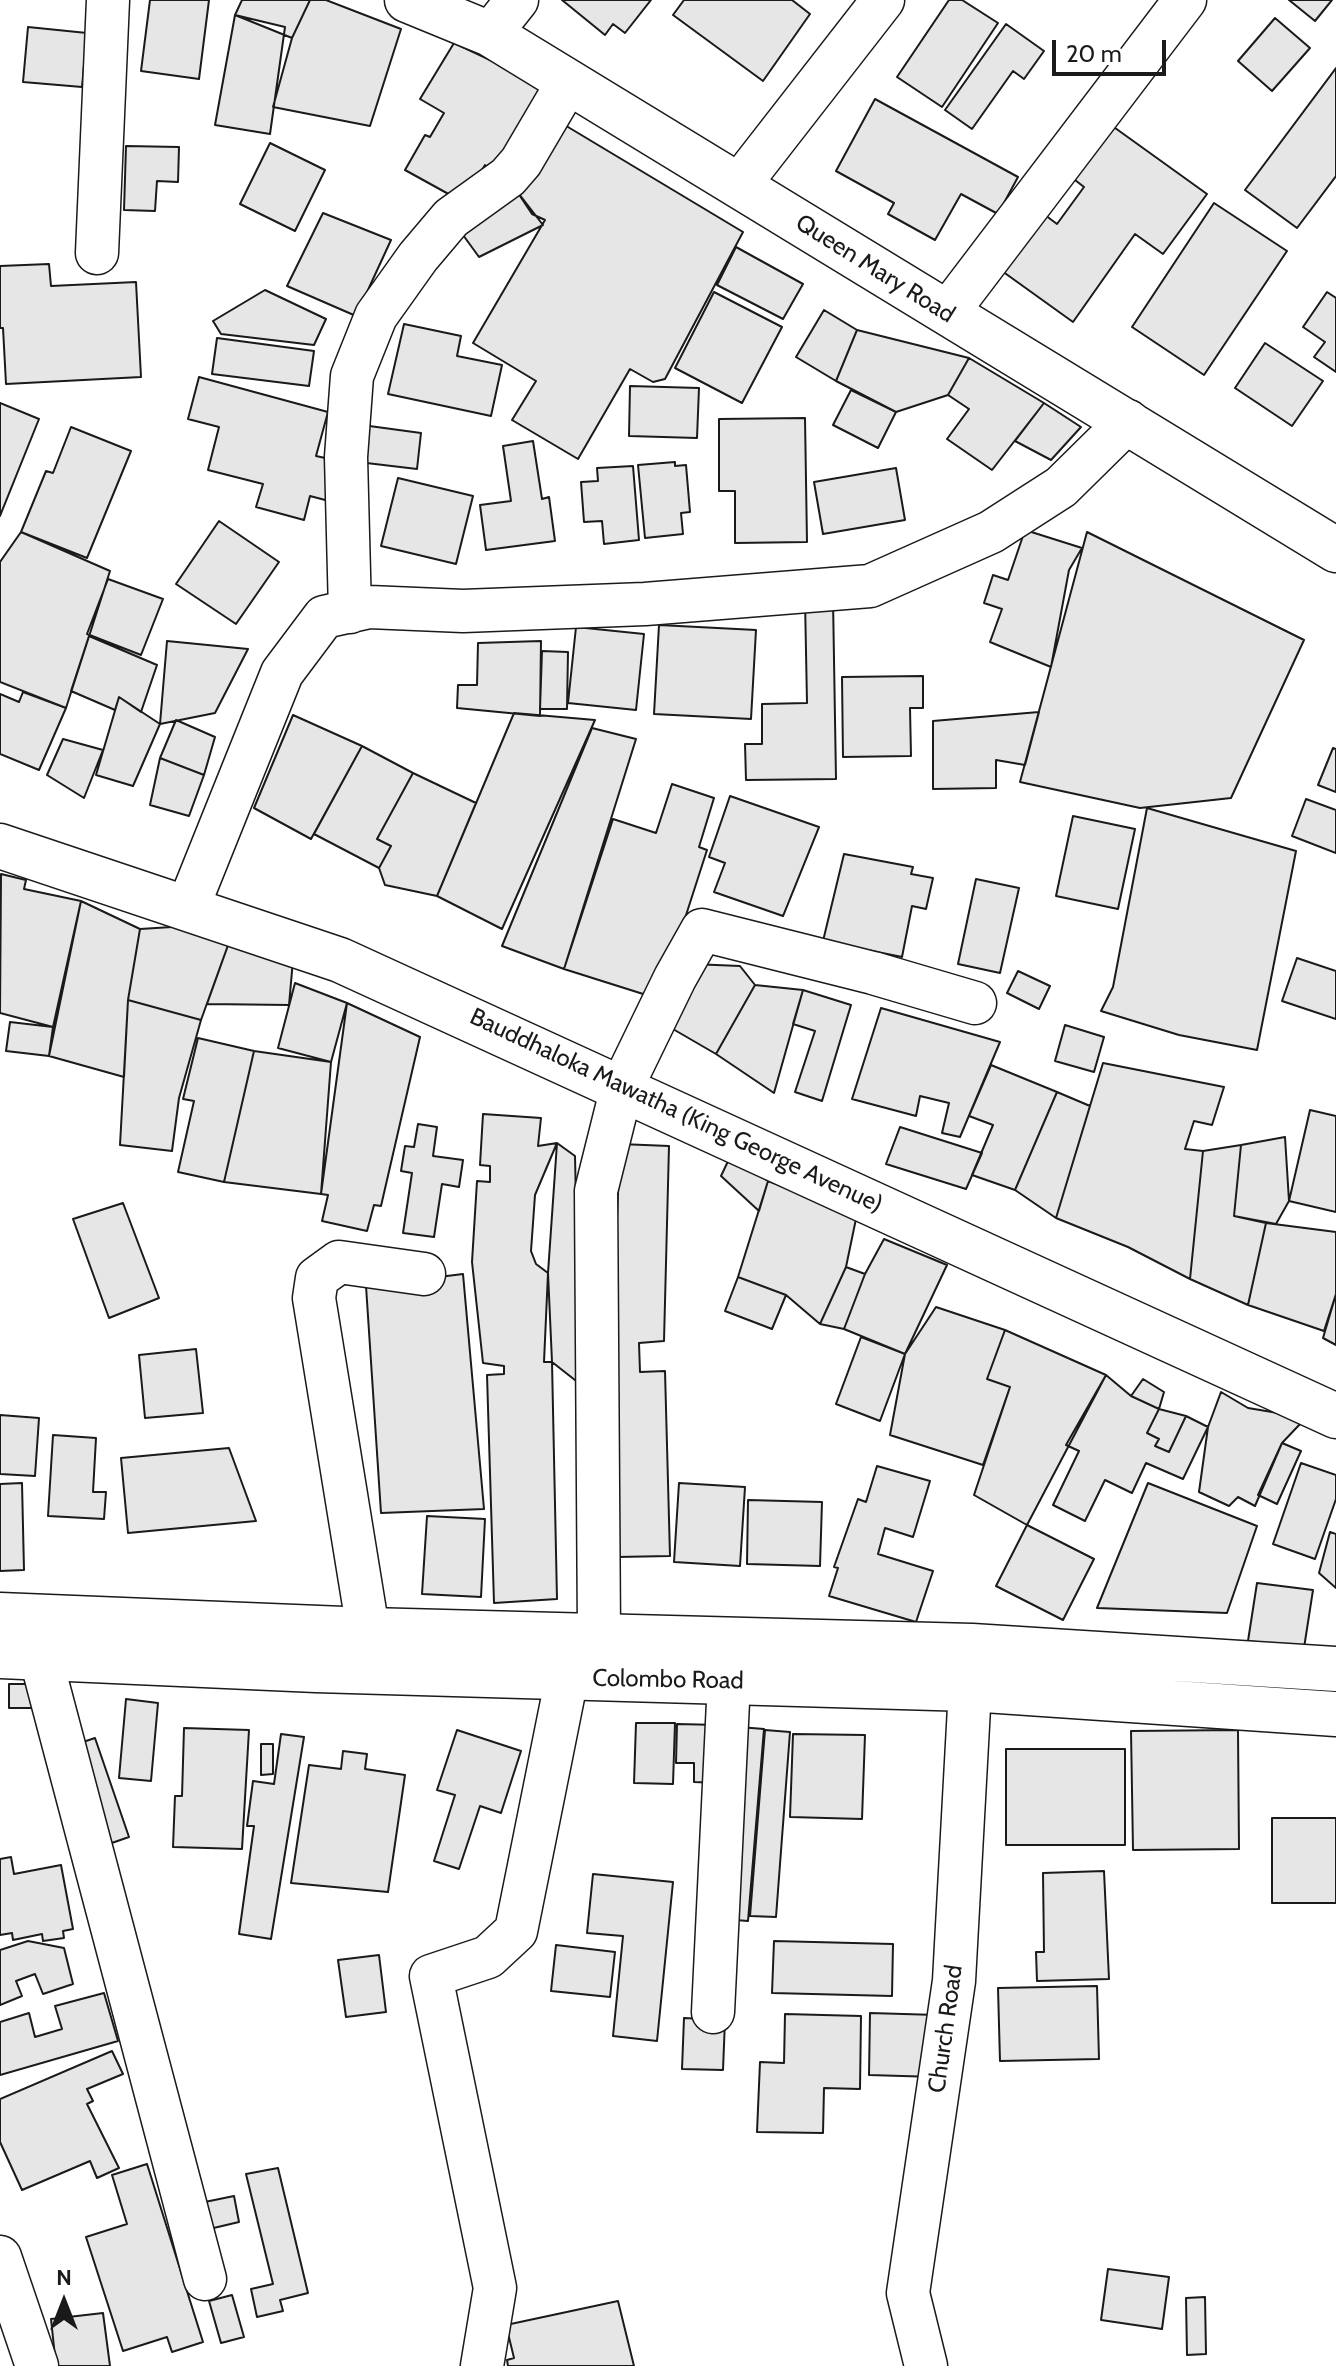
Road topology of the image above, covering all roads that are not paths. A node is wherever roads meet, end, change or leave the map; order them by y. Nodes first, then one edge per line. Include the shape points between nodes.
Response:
1 (108, 0) edge
2 (407, 0) edge
3 (517, 0) edge
4 (883, 0) edge
5 (1185, 0) edge
6 (490, 34) junction
7 (568, 82) junction
8 (739, 185) junction
9 (97, 253) dead end
10 (947, 313) junction
11 (1128, 421) junction
12 (1336, 550) edge
13 (350, 612) junction
14 (0, 846) edge
15 (188, 907) junction
16 (975, 1003) dead end
17 (622, 1087) junction
18 (424, 1274) dead end
19 (1336, 1416) edge
20 (0, 1615) edge
21 (368, 1630) junction
22 (584, 1634) junction
23 (972, 1646) junction
24 (20, 1658) edge
25 (1336, 1669) edge
26 (567, 1677) junction
27 (729, 1681) junction
28 (970, 1689) junction
29 (1336, 1714) edge
30 (713, 2012) dead end
31 (0, 2257) edge
32 (205, 2279) dead end
33 (915, 2364) edge
34 (37, 2366) edge
35 (482, 2366) edge

1 - 9 street
2 - 6 main road, Queen Mary Road
3 - 6 street
4 - 8 street
5 - 10 street
6 - 7 main road, Queen Mary Road
7 - 8 main road, Queen Mary Road
7 - 13 street via 521,162 451,218 376,316 352,376 346,457
8 - 10 main road, Queen Mary Road
10 - 11 main road, Queen Mary Road
11 - 12 main road, Queen Mary Road
11 - 13 street via 1061,487 991,532 870,586 645,604 463,611 369,607
13 - 15 street via 324,617 282,673
14 - 15 main road, Bauddhaloka Mawatha (King George Avenue)
15 - 17 main road, Bauddhaloka Mawatha (King George Avenue) via 340,960
16 - 17 street via 702,930
17 - 19 main road, Bauddhaloka Mawatha (King George Avenue)
17 - 22 street via 596,1191
18 - 21 street via 339,1262 317,1278 314,1298
20 - 21 main road, Colombo Road
21 - 22 main road, Colombo Road
22 - 23 main road, Colombo Road
22 - 26 main road
23 - 25 main road, Colombo Road
23 - 28 main road
24 - 26 main road, Colombo Road
24 - 32 street
26 - 27 main road, Colombo Road
26 - 35 street via 516,1931 488,1957 431,1976 495,2288
27 - 28 main road, Colombo Road
27 - 30 street
28 - 29 main road, Colombo Road
28 - 33 street, Church Road via 954,1981 908,2293
31 - 34 street

